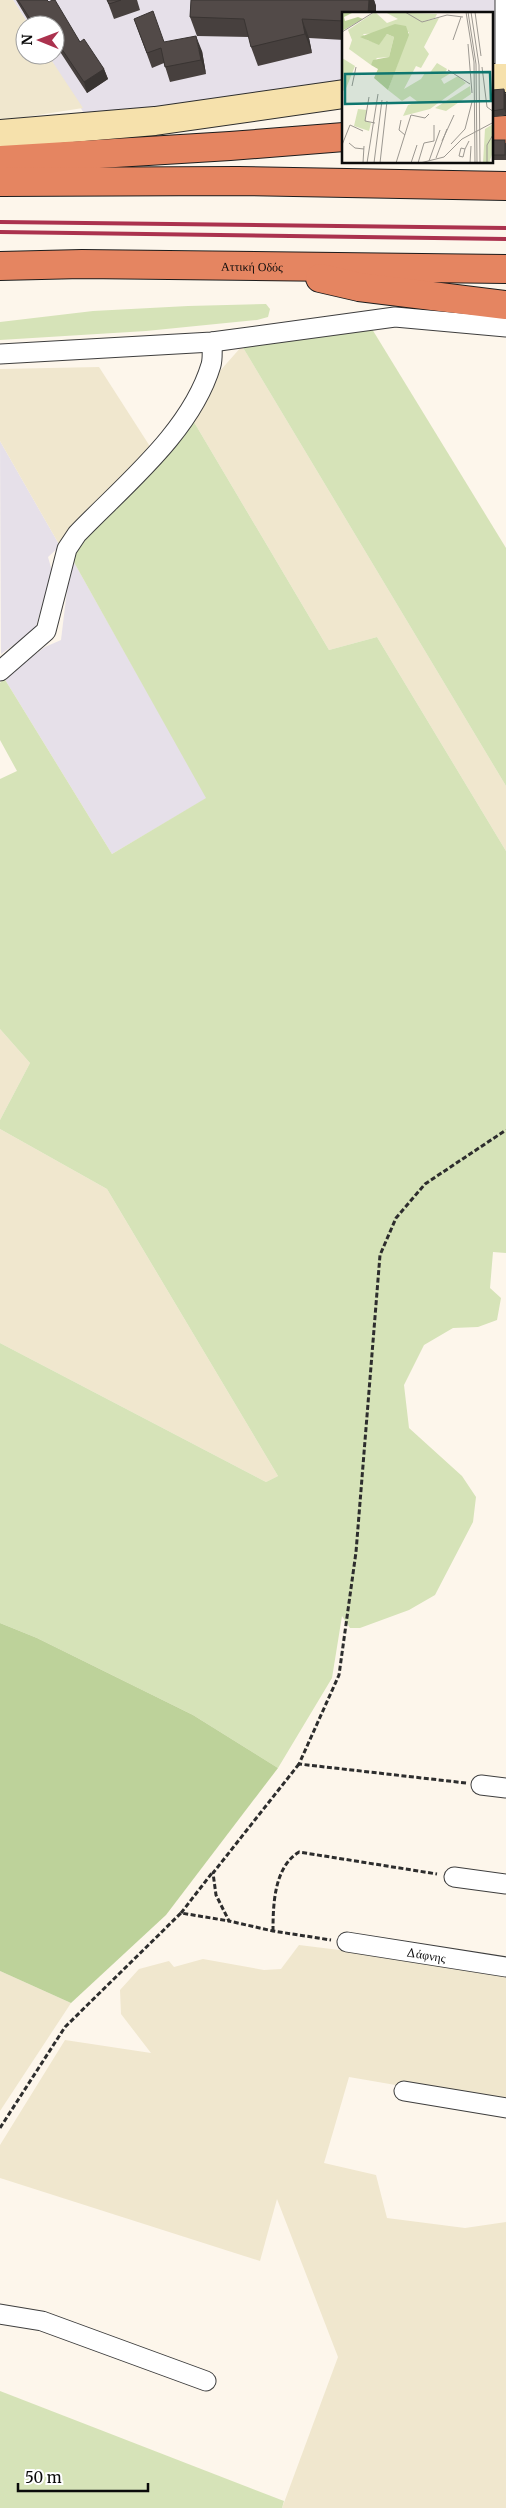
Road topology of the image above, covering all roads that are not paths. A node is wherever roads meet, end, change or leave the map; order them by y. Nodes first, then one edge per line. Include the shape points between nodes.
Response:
1 (505, 0) edge
2 (501, 78) edge
3 (342, 94) edge
4 (0, 134) edge
5 (342, 137) edge
6 (0, 160) edge
7 (0, 182) edge
8 (506, 186) edge
9 (263, 265) junction
10 (0, 266) edge
11 (506, 269) edge
12 (506, 305) edge
13 (506, 327) edge
14 (212, 342) junction
15 (0, 354) edge
16 (0, 671) edge
17 (481, 1785) road end
18 (506, 1788) edge
19 (454, 1877) road end
20 (506, 1884) edge
21 (347, 1942) road end
22 (506, 1967) edge
23 (404, 2091) dead end
24 (506, 2108) edge
25 (0, 2314) edge
26 (206, 2381) dead end

1 - 2 street
3 - 4 street via 155,121
5 - 6 highway
7 - 8 highway via 228,181
9 - 10 highway, Αττική Οδός
9 - 11 highway, Αττική Οδός
9 - 12 highway via 359,286
13 - 14 street via 395,317
14 - 15 street
14 - 16 street via 212,363 197,398 164,446 77,534 67,549 46,631
17 - 18 street
19 - 20 street
21 - 22 street, Δάφνης
23 - 24 street
25 - 26 street via 42,2322

